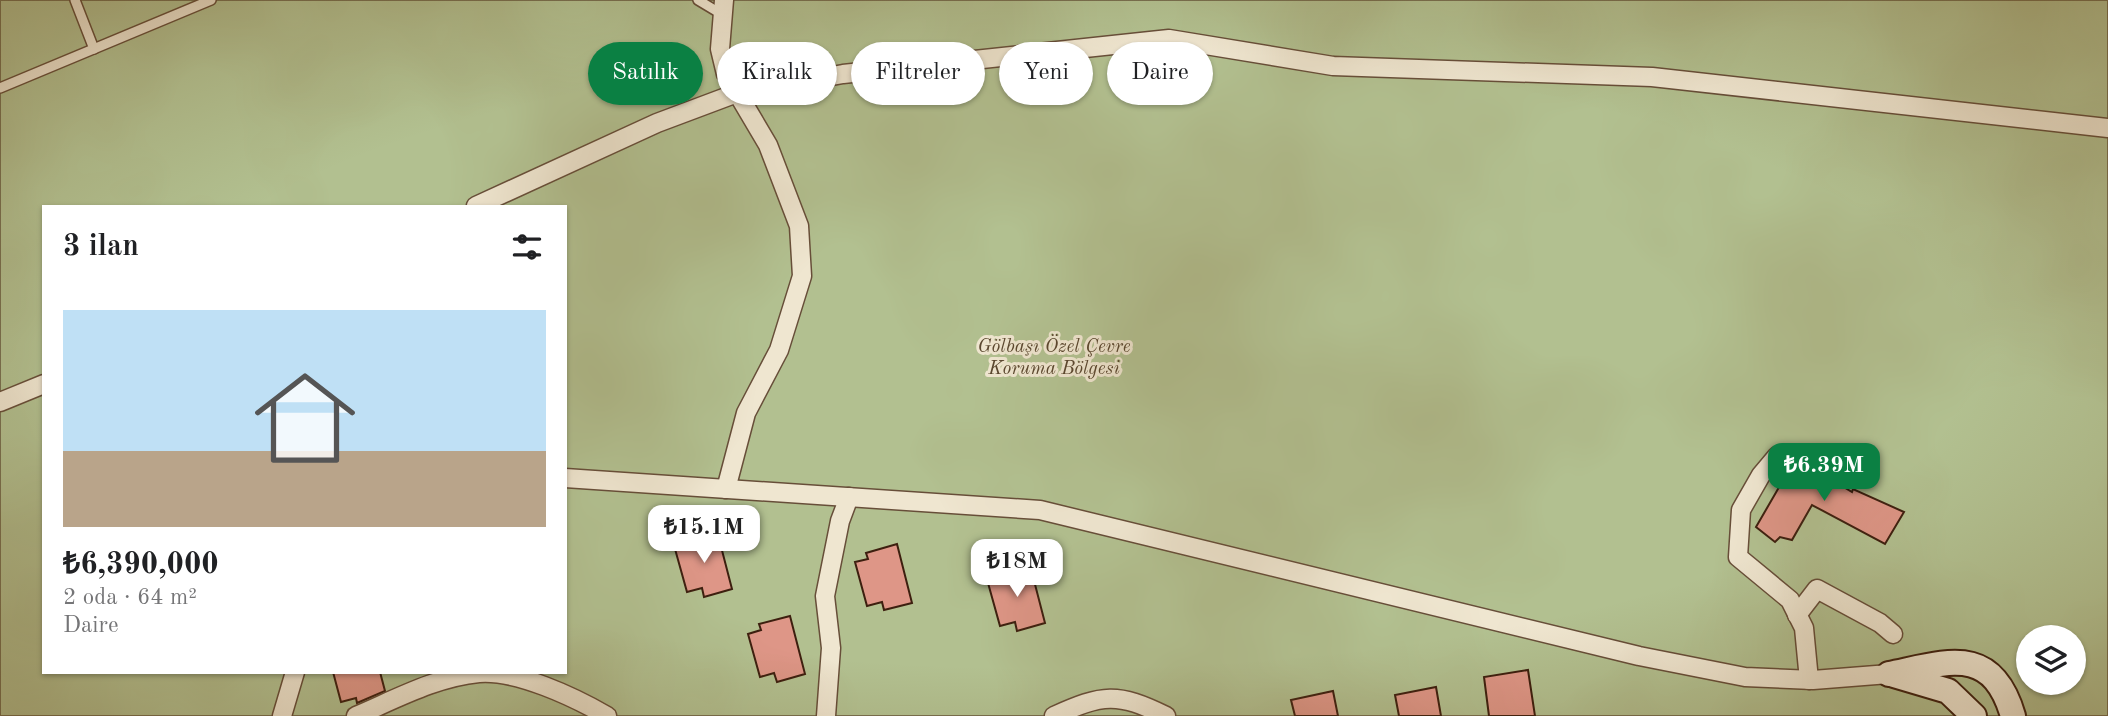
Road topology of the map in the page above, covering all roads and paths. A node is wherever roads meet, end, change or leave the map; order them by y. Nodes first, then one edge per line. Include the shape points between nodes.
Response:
1 (75, 0) edge
2 (698, 0) edge
3 (205, 1) edge
4 (723, 7) edge
5 (720, 42) edge
6 (94, 49) junction
7 (837, 75) edge
8 (0, 88) edge
9 (717, 100) edge
10 (744, 105) edge
11 (2108, 128) edge
12 (478, 205) edge
13 (42, 385) edge
14 (0, 402) edge
15 (1777, 456) dead end
16 (567, 478) edge
17 (726, 489) junction
18 (849, 497) junction
19 (1797, 615) junction
20 (1893, 634) dead end
21 (294, 674) edge
22 (475, 674) edge
23 (502, 674) edge
24 (1889, 674) junction
25 (1809, 680) junction
26 (282, 716) edge
27 (356, 716) edge
28 (607, 716) edge
29 (826, 716) edge
30 (1054, 716) edge
31 (1166, 716) edge
32 (1974, 716) edge
33 (2013, 716) edge

1 - 6 lane
2 - 4 lane
3 - 6 lane
4 - 5 street
6 - 8 lane
7 - 11 street via 1169,39 1334,66 1652,77
9 - 12 street
10 - 17 street via 768,145 799,226 802,276 779,350 746,413
13 - 14 street
15 - 19 street via 1741,510 1738,557 1790,600
16 - 17 street
17 - 18 street
18 - 25 street via 1040,510 1639,656 1745,677
18 - 29 street via 825,596 831,648
19 - 20 street via 1817,589
19 - 25 street via 1804,628
21 - 26 street
22 - 27 street via 443,680
23 - 28 street via 582,702
24 - 25 street
24 - 32 street via 1948,691
24 - 33 street via 1957,660 1985,668 2006,693
30 - 31 street via 1083,703 1122,698

